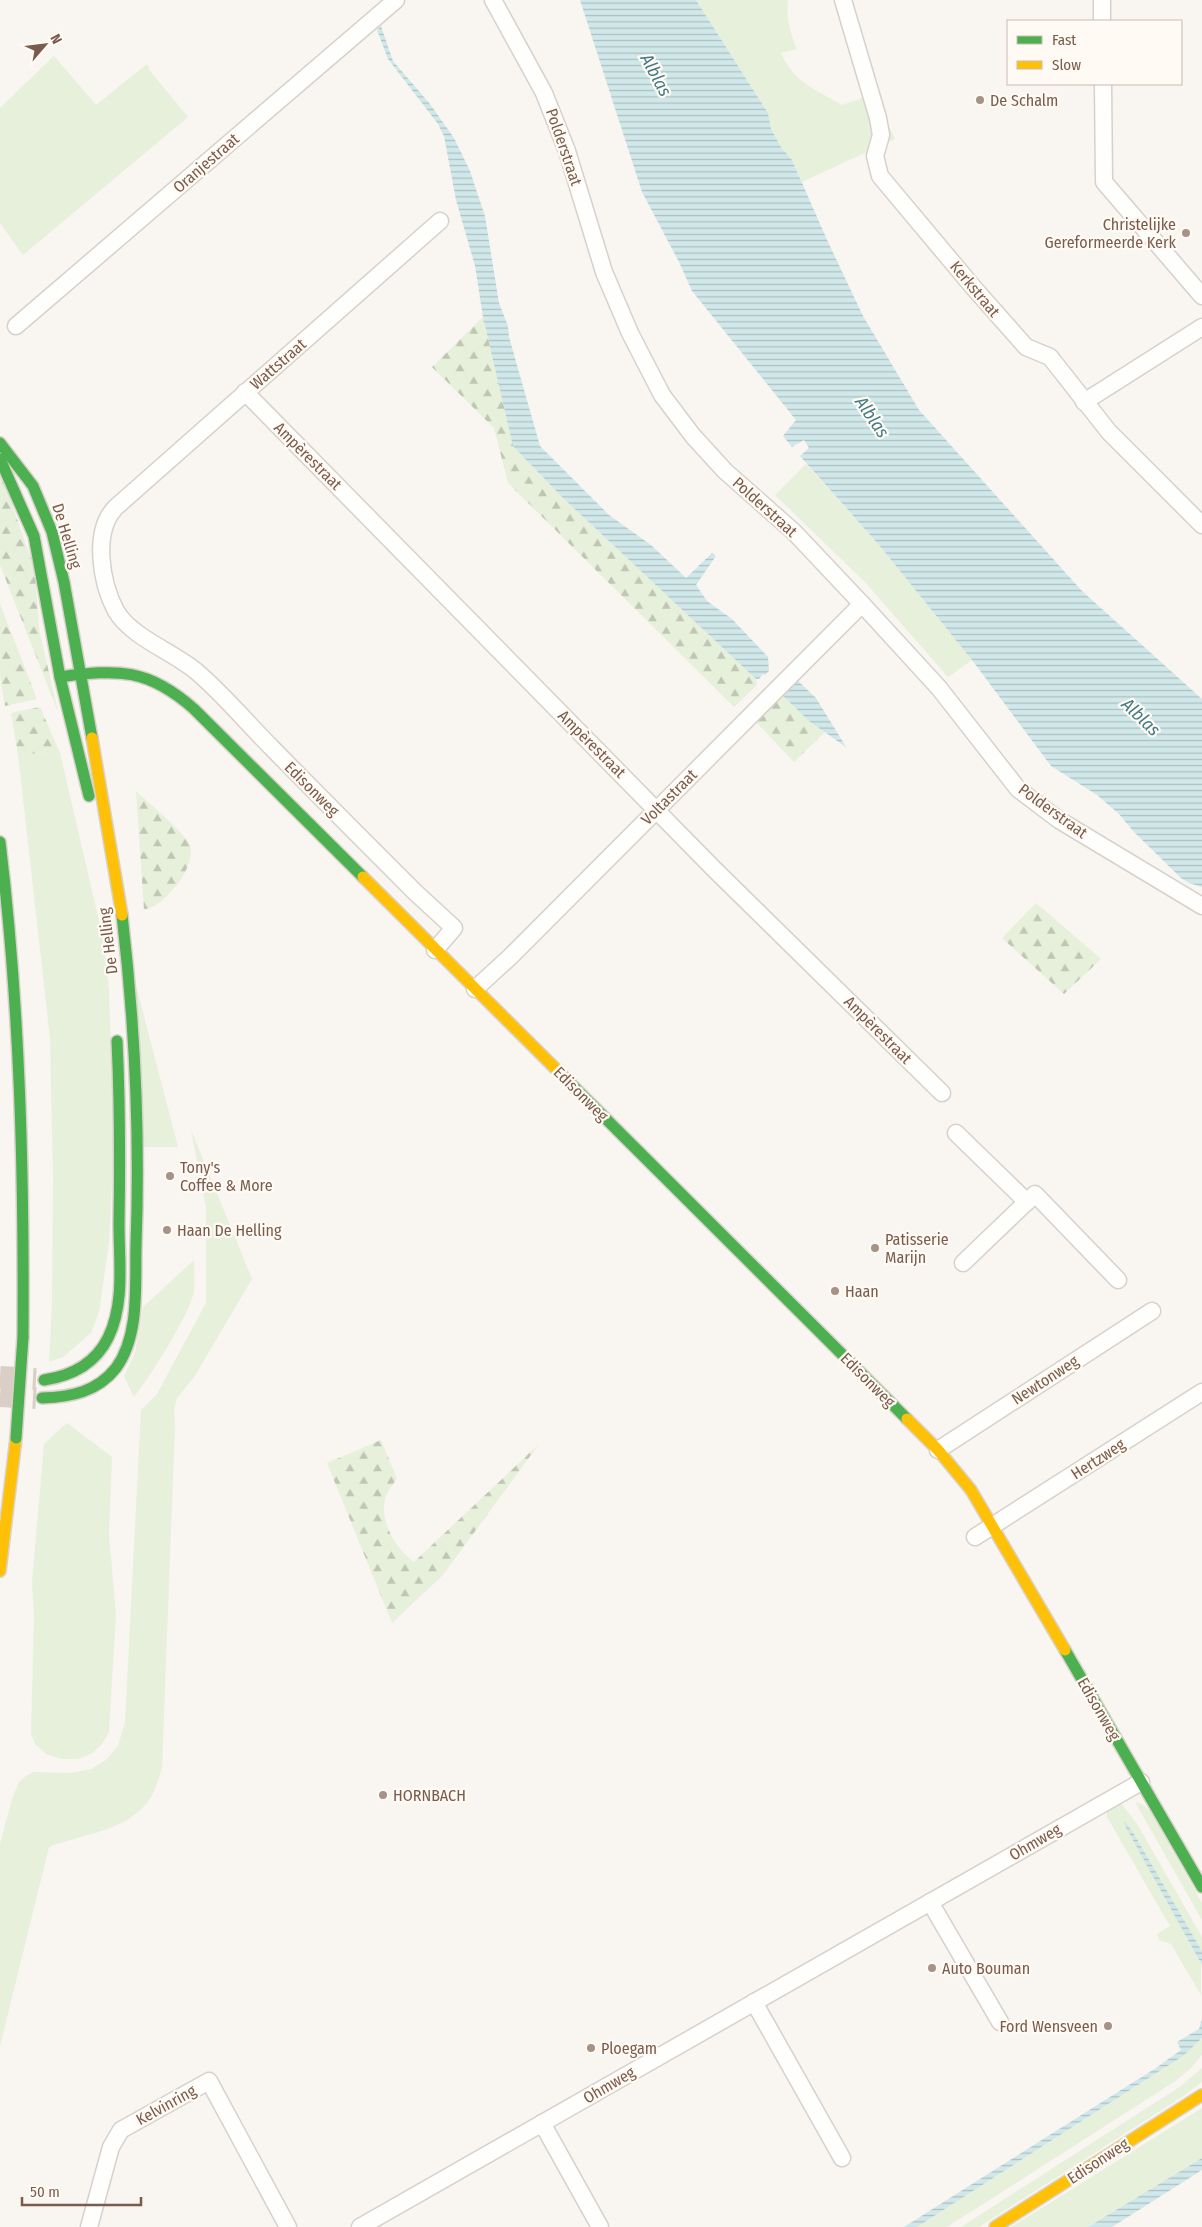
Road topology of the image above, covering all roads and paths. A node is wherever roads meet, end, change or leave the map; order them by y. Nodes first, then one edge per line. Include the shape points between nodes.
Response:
1 (396, 0) edge
2 (493, 0) edge
3 (843, 0) edge
4 (1102, 0) edge
5 (1102, 20) edge
6 (1103, 85) edge
7 (440, 222) dead end
8 (1201, 293) edge
9 (16, 326) dead end
10 (1202, 327) edge
11 (245, 392) junction
12 (1084, 402) junction
13 (0, 443) edge
14 (0, 459) edge
15 (116, 507) joint
16 (1202, 525) edge
17 (862, 604) junction
18 (80, 674) junction
19 (60, 677) junction
20 (216, 691) junction
21 (194, 709) junction
22 (91, 805) dead end
23 (656, 810) junction
24 (98, 841) dead end
25 (0, 842) edge
26 (107, 896) dead end
27 (1196, 902) edge
28 (435, 950) junction
29 (475, 989) junction
30 (117, 1032) dead end
31 (942, 1093) dead end
32 (956, 1133) dead end
33 (1027, 1202) junction
34 (963, 1263) dead end
35 (1118, 1280) dead end
36 (1152, 1311) dead end
37 (44, 1380) tunnel mouth
38 (1202, 1392) edge
39 (42, 1398) tunnel mouth
40 (938, 1450) junction
41 (993, 1526) junction
42 (974, 1537) dead end
43 (0, 1571) edge
44 (1141, 1782) junction
45 (1202, 1887) edge
46 (930, 1902) junction
47 (754, 2002) junction
48 (1000, 2022) dead end
49 (1202, 2095) edge
50 (542, 2123) junction
51 (842, 2158) dead end
52 (89, 2227) edge
53 (288, 2227) edge
54 (360, 2227) edge
55 (600, 2227) edge
56 (995, 2227) edge

1 - 9 street, Oranjestraat
2 - 17 street, Polderstraat via 544,94 567,151 604,272 648,372 662,395 725,471 794,532
3 - 12 street, Kerkstraat via 878,118 881,135 875,156 880,176 1020,341 1050,357
4 - 5 street
6 - 8 street via 1104,182
7 - 11 street, Wattstraat
10 - 12 street
11 - 15 street, Wattstraat
11 - 23 street, Ampèrestraat
12 - 16 street, Kerkstraat via 1109,432
13 - 18 main road, De Helling via 32,485 46,516 60,560
14 - 19 main road, De Helling via 34,536
15 - 20 street, Edisonweg via 104,523 101,541 107,583 116,610 134,629 197,672
17 - 23 street, Voltastraat
17 - 27 street, Polderstraat via 939,688 1018,788 1059,820
18 - 19 main road, Edisonweg
18 - 21 main road, Edisonweg via 133,673 170,688
18 - 39 main road, De Helling via 104,801 130,988 139,1169 134,1316 122,1360 111,1375 91,1390 77,1395 60,1399
19 - 22 main road, De Helling
20 - 21 street
20 - 28 street, Edisonweg via 402,880 454,928
21 - 28 main road, Edisonweg
23 - 29 street, Voltastraat
23 - 31 street, Ampèrestraat
24 - 26 main road, De Helling
25 - 43 main road, bridge via 8,905 22,1100 24,1196 23,1336 16,1438
28 - 29 main road, Edisonweg
29 - 40 main road, Edisonweg
30 - 37 main road via 119,1260 113,1325 93,1360 69,1375
32 - 33 street
33 - 34 street
33 - 35 street via 1035,1194
36 - 40 street, Newtonweg
38 - 41 street, Hertzweg
40 - 41 main road, Edisonweg via 971,1490
41 - 42 street, Hertzweg
41 - 44 main road, Edisonweg
44 - 45 main road, Edisonweg
44 - 46 street, Ohmweg
46 - 47 street, Ohmweg
46 - 48 street
47 - 50 street, Ohmweg
47 - 51 street
49 - 56 main road, Edisonweg
50 - 54 street, Ohmweg
50 - 55 street
52 - 53 street, Kelvinring via 111,2147 121,2130 209,2081

